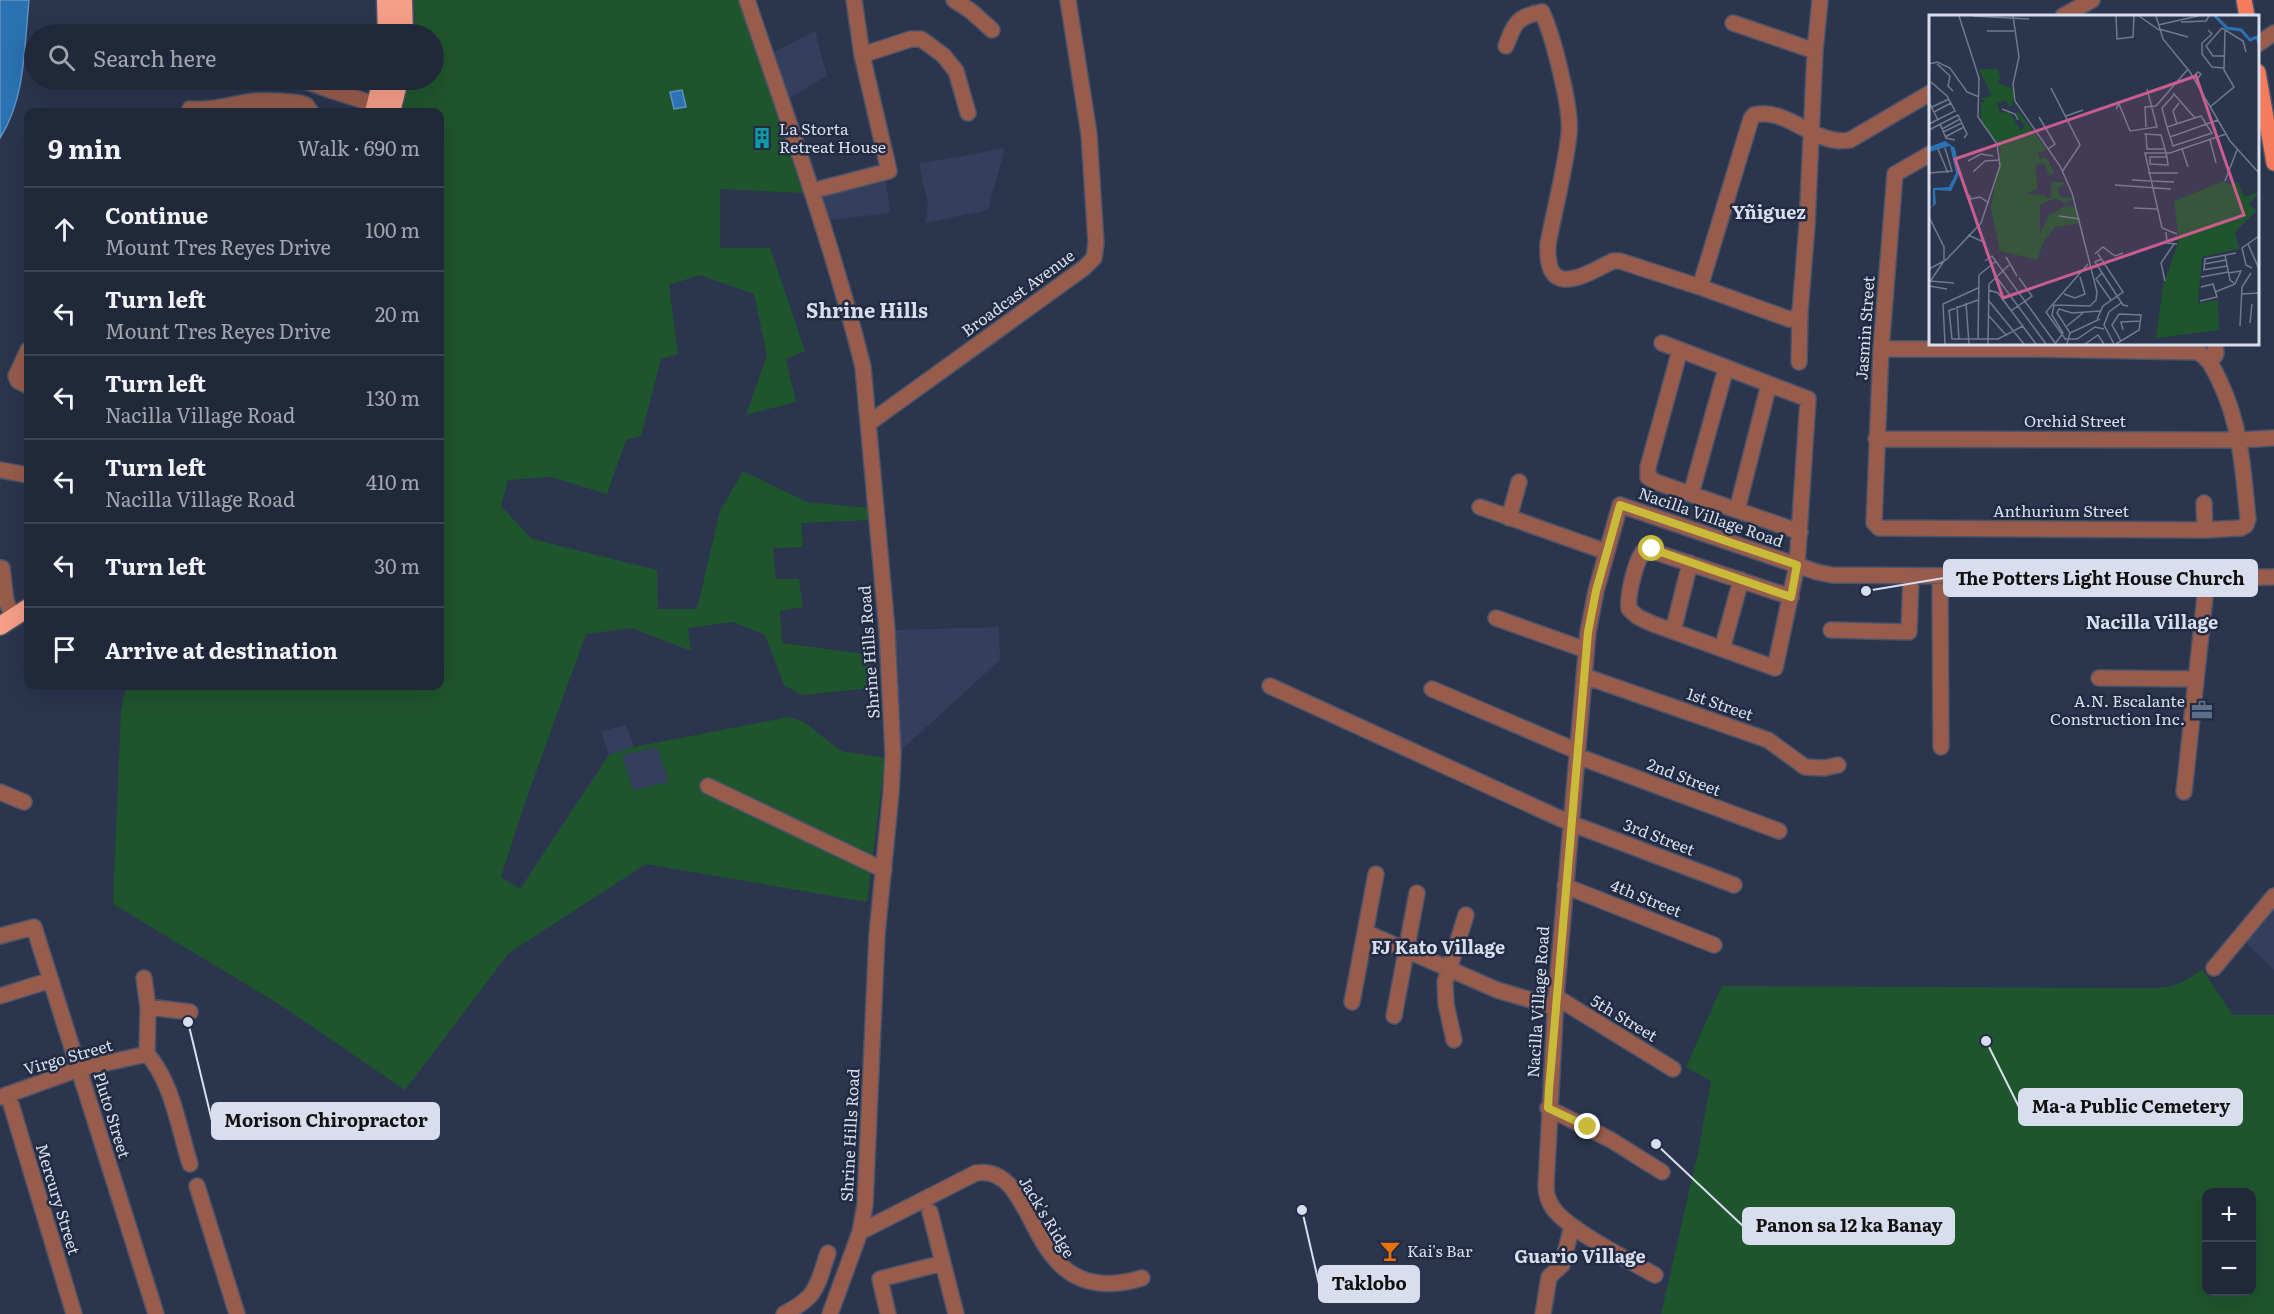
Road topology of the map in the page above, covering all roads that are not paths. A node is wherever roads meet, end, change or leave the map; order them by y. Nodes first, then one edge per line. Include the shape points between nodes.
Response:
1 (386, 0) edge
2 (403, 0) edge
3 (747, 0) edge
4 (854, 0) edge
5 (954, 0) edge
6 (1068, 0) edge
7 (1820, 0) edge
8 (2092, 0) edge
9 (2244, 0) edge
10 (2065, 15) edge
11 (2247, 15) edge
12 (1733, 23) dead end
13 (387, 24) edge
14 (404, 24) edge
15 (992, 30) dead end
16 (2274, 33) edge
17 (2259, 43) edge
18 (1506, 46) dead end
19 (1815, 51) junction
20 (862, 55) junction
21 (2259, 75) edge
22 (328, 90) edge
23 (382, 90) edge
24 (394, 90) edge
25 (1929, 94) edge
26 (2268, 99) edge
27 (224, 108) edge
28 (308, 108) edge
29 (377, 108) edge
30 (383, 108) edge
31 (384, 108) edge
32 (968, 113) dead end
33 (1812, 131) junction
34 (1929, 155) edge
35 (2274, 163) edge
36 (812, 191) junction
37 (1700, 286) junction
38 (1800, 312) junction
39 (1662, 343) dead end
40 (2215, 345) edge
41 (1970, 346) edge
42 (2143, 347) edge
43 (1881, 349) junction
44 (1680, 350) junction
45 (24, 359) edge
46 (1799, 362) dead end
47 (2210, 362) junction
48 (1726, 368) junction
49 (24, 384) edge
50 (1769, 384) junction
51 (868, 423) junction
52 (2274, 438) edge
53 (1876, 439) junction
54 (2240, 440) junction
55 (0, 470) edge
56 (24, 474) edge
57 (1519, 482) dead end
58 (1691, 494) junction
59 (2204, 503) dead end
60 (1480, 507) dead end
61 (1737, 510) junction
62 (1509, 518) junction
63 (1875, 526) joint
64 (2205, 530) junction
65 (1800, 532) junction
66 (1607, 552) junction
67 (1690, 563) junction
68 (1797, 565) junction
69 (2, 568) dead end
70 (1911, 577) junction
71 (1940, 577) junction
72 (2274, 577) edge
73 (2207, 578) junction
74 (1741, 580) junction
75 (1791, 597) junction
76 (18, 618) edge
77 (1496, 618) dead end
78 (1832, 630) dead end
79 (1673, 632) junction
80 (0, 638) edge
81 (1722, 649) junction
82 (1586, 650) junction
83 (1584, 676) junction
84 (2099, 678) dead end
85 (2196, 679) junction
86 (1270, 686) dead end
87 (1432, 689) dead end
88 (1941, 747) dead end
89 (1577, 753) junction
90 (1838, 765) dead end
91 (708, 786) dead end
92 (0, 792) edge
93 (2184, 792) dead end
94 (24, 802) dead end
95 (1570, 823) junction
96 (1779, 831) dead end
97 (884, 870) junction
98 (1376, 874) dead end
99 (1734, 885) dead end
100 (1565, 886) junction
101 (1417, 893) dead end
102 (2274, 896) edge
103 (1466, 915) dead end
104 (1365, 932) junction
105 (0, 936) edge
106 (1714, 945) dead end
107 (1406, 950) junction
108 (2214, 968) dead end
109 (1449, 970) junction
110 (144, 978) dead end
111 (51, 980) junction
112 (0, 996) edge
113 (1352, 1002) dead end
114 (1555, 1002) junction
115 (148, 1007) junction
116 (190, 1012) dead end
117 (1394, 1016) dead end
118 (1454, 1040) dead end
119 (147, 1054) junction
120 (79, 1069) junction
121 (1673, 1069) dead end
122 (4, 1096) edge
123 (1548, 1108) junction
124 (190, 1164) dead end
125 (1662, 1172) dead end
126 (197, 1186) dead end
127 (930, 1212) dead end
128 (1572, 1226) junction
129 (860, 1232) junction
130 (828, 1253) dead end
131 (943, 1263) junction
132 (1655, 1275) dead end
133 (1142, 1278) dead end
134 (74, 1314) edge
135 (156, 1314) edge
136 (237, 1314) edge
137 (784, 1314) edge
138 (830, 1314) edge
139 (888, 1314) edge
140 (956, 1314) edge
141 (1543, 1314) edge

1 - 13 highway
2 - 14 highway
3 - 36 street, Shrine Hills Road
4 - 20 street
5 - 15 street
6 - 51 street, Broadcast Avenue via 1089,134 1094,258
7 - 19 street
8 - 10 street
9 - 11 main road
12 - 19 street
16 - 17 street
18 - 37 street via 1514,24 1529,14 1542,12 1551,32 1570,132 1548,244 1547,259 1554,273 1573,280 1620,261
19 - 33 street
20 - 32 street via 921,39 943,55 956,71
20 - 36 street via 889,171
21 - 26 main road
22 - 29 street
23 - 30 highway
24 - 31 highway
25 - 33 street via 1850,140 1828,140
26 - 35 main road
27 - 28 street via 266,101 300,103
33 - 37 street via 1770,114 1751,119
33 - 38 street
34 - 43 street, Jasmin Street via 1895,174
36 - 51 street, Shrine Hills Road via 858,346
37 - 38 street via 1789,319
38 - 46 street
39 - 44 street
40 - 47 street via 2216,354
41 - 42 street
41 - 43 street
42 - 47 street via 2193,351
43 - 53 street, Jasmin Street
44 - 48 street
44 - 58 street via 1648,477
45 - 49 street via 16,376
47 - 54 street via 2232,407
48 - 50 street
48 - 58 street
50 - 61 street
50 - 65 street via 1808,399
51 - 97 street, Shrine Hills Road via 891,696 891,793
52 - 54 street, Orchid Street
53 - 54 street, Orchid Street
53 - 63 street, Jasmin Street
54 - 64 street, Anthurium Street via 2246,525
55 - 56 street
57 - 62 street
58 - 61 street
59 - 64 street
60 - 62 street
61 - 65 street
62 - 66 street
63 - 64 street, Anthurium Street
65 - 68 street
66 - 68 street, Nacilla Village Road via 1620,505
66 - 82 street, Nacilla Village Road
67 - 74 street
67 - 79 street
67 - 79 street via 1652,549 1643,550 1639,557 1629,609
68 - 70 street, Nacilla Village Road via 1832,575
68 - 75 street
69 - 76 street via 6,602
70 - 71 street, Nacilla Village Road
70 - 78 street via 1909,632
71 - 73 street, Nacilla Village Road
71 - 88 street
72 - 73 street, Nacilla Village Road
73 - 85 street
74 - 75 street
74 - 81 street
75 - 81 street via 1775,668
76 - 80 highway
77 - 82 street
79 - 81 street
82 - 83 street, Nacilla Village Road
83 - 89 street, Nacilla Village Road
83 - 90 street, 1st Street via 1768,740 1805,767
84 - 85 street
85 - 93 street
86 - 95 street, 3rd Street
87 - 89 street, 2nd Street
89 - 95 street, Nacilla Village Road
89 - 96 street, 2nd Street
91 - 97 street
92 - 94 street
95 - 99 street, 3rd Street
95 - 100 street, Nacilla Village Road
97 - 129 street, Shrine Hills Road via 865,1205
98 - 104 street
100 - 106 street, 4th Street
100 - 114 street, Nacilla Village Road
101 - 107 street
102 - 108 street
103 - 109 street
104 - 107 street, 5th Street
104 - 113 street
105 - 111 street, Pluto Street via 34,927
107 - 109 street, 5th Street
107 - 117 street
109 - 114 street, 5th Street via 1521,999
109 - 118 street via 1444,992
110 - 115 street
111 - 112 street
111 - 120 street, Pluto Street
114 - 121 street, 5th Street
114 - 123 street, Nacilla Village Road
115 - 116 street
115 - 119 street
119 - 120 street, Virgo Street
119 - 124 street via 165,1079
120 - 122 street, Virgo Street
120 - 135 street, Pluto Street
122 - 134 street, Mercury Street
123 - 125 street
123 - 128 street, Nacilla Village Road via 1546,1194 1552,1208
126 - 136 street
127 - 131 street
128 - 132 street, Nacilla Village Road
128 - 141 street via 1562,1265 1548,1277
129 - 133 street, Jack's Ridge via 984,1172 994,1174 1008,1185 1051,1262 1068,1281 1097,1288
129 - 138 street, Shrine Hills Road
130 - 137 street via 815,1290
131 - 139 street via 880,1279
131 - 140 street

